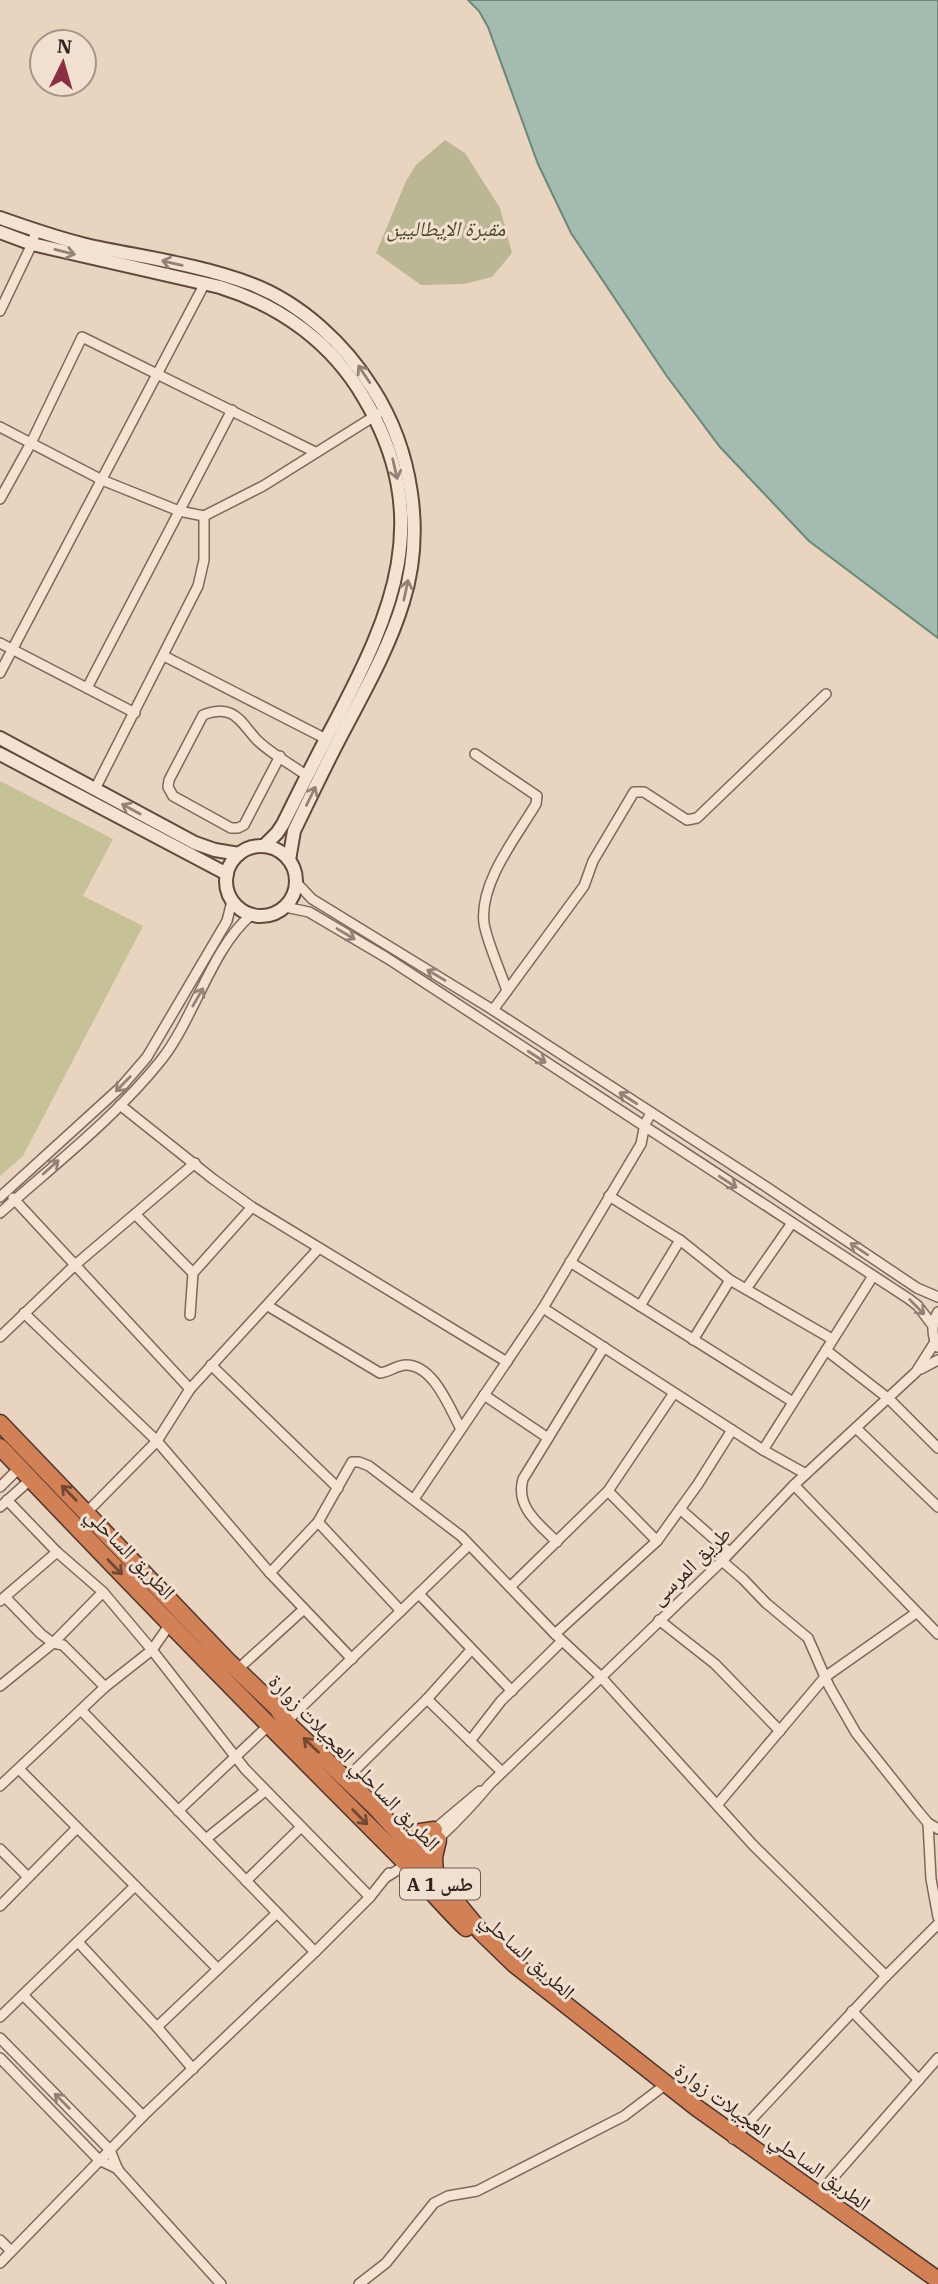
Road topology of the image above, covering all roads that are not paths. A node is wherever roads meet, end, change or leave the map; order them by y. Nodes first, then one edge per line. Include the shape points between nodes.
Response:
1 (0, 218) edge
2 (36, 230) junction
3 (0, 232) edge
4 (32, 244) junction
5 (205, 283) junction
6 (0, 311) edge
7 (157, 374) junction
8 (232, 410) junction
9 (380, 413) junction
10 (0, 427) edge
11 (31, 443) junction
12 (315, 452) junction
13 (102, 480) junction
14 (0, 499) edge
15 (179, 511) junction
16 (204, 516) junction
17 (383, 637) junction
18 (0, 643) edge
19 (12, 649) junction
20 (164, 656) junction
21 (0, 673) edge
22 (87, 688) junction
23 (825, 694) dead end
24 (135, 713) junction
25 (326, 739) junction
26 (1, 740) edge
27 (0, 754) edge
28 (475, 754) dead end
29 (280, 756) junction
30 (307, 776) junction
31 (95, 789) junction
32 (264, 846) junction
33 (239, 854) junction
34 (289, 860) junction
35 (227, 874) junction
36 (296, 881) junction
37 (232, 901) junction
38 (285, 907) junction
39 (251, 915) junction
40 (507, 991) junction
41 (493, 1010) junction
42 (147, 1057) junction
43 (156, 1065) junction
44 (120, 1105) junction
45 (651, 1113) junction
46 (645, 1127) junction
47 (195, 1163) junction
48 (3, 1194) edge
49 (610, 1196) junction
50 (15, 1200) junction
51 (252, 1207) junction
52 (0, 1213) edge
53 (135, 1214) junction
54 (792, 1223) junction
55 (680, 1240) junction
56 (319, 1248) junction
57 (570, 1262) junction
58 (75, 1265) junction
59 (193, 1273) junction
60 (873, 1276) junction
61 (730, 1279) junction
62 (746, 1289) junction
63 (938, 1297) edge
64 (268, 1306) junction
65 (640, 1307) junction
66 (543, 1308) junction
67 (938, 1312) edge
68 (24, 1313) junction
69 (190, 1315) dead end
70 (933, 1326) junction
71 (0, 1338) edge
72 (832, 1339) junction
73 (694, 1340) junction
74 (937, 1345) edge
75 (604, 1347) junction
76 (826, 1350) junction
77 (938, 1360) edge
78 (507, 1362) junction
79 (211, 1365) junction
80 (916, 1372) junction
81 (190, 1389) junction
82 (674, 1392) junction
83 (484, 1395) junction
84 (889, 1399) junction
85 (793, 1402) junction
86 (0, 1423) edge
87 (856, 1428) junction
88 (461, 1429) junction
89 (732, 1430) junction
90 (548, 1438) junction
91 (157, 1441) junction
92 (0, 1447) edge
93 (938, 1448) edge
94 (763, 1450) junction
95 (25, 1473) junction
96 (806, 1474) junction
97 (794, 1485) junction
98 (0, 1487) edge
99 (338, 1488) junction
100 (608, 1491) junction
101 (414, 1499) junction
102 (4, 1503) edge
103 (938, 1507) edge
104 (680, 1509) junction
105 (87, 1512) junction
106 (318, 1522) junction
107 (657, 1541) junction
108 (557, 1542) junction
109 (469, 1545) junction
110 (57, 1552) junction
111 (729, 1552) junction
112 (722, 1561) junction
113 (270, 1573) junction
114 (510, 1587) junction
115 (103, 1592) junction
116 (419, 1594) junction
117 (2, 1599) edge
118 (304, 1609) junction
119 (401, 1611) junction
120 (916, 1613) junction
121 (659, 1620) junction
122 (170, 1624) junction
123 (938, 1634) edge
124 (559, 1637) junction
125 (53, 1643) junction
126 (152, 1650) junction
127 (471, 1650) junction
128 (352, 1659) junction
129 (237, 1670) junction
130 (600, 1676) junction
131 (825, 1677) junction
132 (0, 1686) edge
133 (105, 1686) junction
134 (512, 1691) junction
135 (428, 1699) junction
136 (81, 1710) junction
137 (286, 1722) junction
138 (268, 1726) junction
139 (780, 1731) junction
140 (470, 1741) junction
141 (236, 1756) junction
142 (19, 1769) junction
143 (502, 1772) junction
144 (346, 1779) junction
145 (0, 1786) edge
146 (265, 1791) junction
147 (717, 1805) junction
148 (178, 1811) junction
149 (928, 1823) junction
150 (301, 1827) junction
151 (394, 1828) junction
152 (76, 1829) junction
153 (938, 1829) edge
154 (436, 1835) junction
155 (206, 1839) junction
156 (0, 1849) edge
157 (410, 1857) junction
158 (435, 1876) junction
159 (28, 1877) junction
160 (246, 1881) junction
161 (135, 1886) junction
162 (370, 1897) junction
163 (0, 1906) edge
164 (277, 1913) junction
165 (938, 1917) edge
166 (938, 1924) edge
167 (78, 1942) junction
168 (315, 1952) junction
169 (218, 1969) junction
170 (886, 1976) junction
171 (23, 1995) junction
172 (852, 2011) junction
173 (0, 2017) edge
174 (157, 2027) junction
175 (0, 2038) edge
176 (0, 2058) edge
177 (938, 2058) edge
178 (193, 2069) junction
179 (919, 2080) junction
180 (661, 2088) junction
181 (143, 2116) junction
182 (733, 2139) junction
183 (110, 2150) junction
184 (99, 2160) junction
185 (118, 2170) junction
186 (816, 2197) junction
187 (0, 2240) edge
188 (11, 2251) junction
189 (0, 2263) edge
190 (938, 2280) edge
191 (221, 2284) edge
192 (359, 2284) edge
193 (934, 2284) edge

1 - 2 street
2 - 4 street
9 -> 2 street via 361,369 345,350 267,291 215,273
3 - 4 street
4 -> 5 street
4 - 6 street
5 - 7 street
5 - 9 street via 242,294 294,321 351,376
7 - 8 street
7 - 11 street via 82,337
7 - 13 street
8 - 12 street
8 - 15 street
9 - 12 street
9 - 17 street via 400,441 406,461 413,529 404,600
10 - 11 street
11 - 13 street
11 - 14 street
12 - 16 street
13 - 15 street
13 - 19 street
15 - 16 street
15 - 22 street
16 - 20 street via 202,573
17 - 25 street
34 -> 17 street via 293,831
18 - 19 street
19 - 21 street
19 - 22 street
20 - 24 street
20 - 25 street
22 - 24 street
23 - 40 street via 697,818 687,820 644,792 634,792 593,861 584,886
24 - 31 street
25 - 30 street
26 - 31 street
27 - 35 street
28 - 40 street via 537,796 492,878 487,898 484,922
29 - 29 street via 233,714 210,712 203,715 168,787 173,796 238,828 244,825
29 - 30 street
30 - 32 street via 277,833
33 -> 31 street via 195,842
32 - 33 street
32 - 34 street
33 - 35 street
34 - 36 street
35 - 37 street
36 - 38 street
41 -> 36 street via 312,899
37 - 39 street
37 - 42 street via 227,921
38 - 39 street via 263,916
38 -> 46 street via 309,912 387,958
43 -> 39 street via 234,934
40 - 41 street
45 -> 41 street
42 - 43 street
42 -> 48 street via 122,1086
43 - 44 street
44 - 47 street
50 -> 44 street
45 - 46 street
63 -> 45 street via 917,1288
46 - 49 street via 643,1139
46 -> 54 street
47 - 51 street
47 - 53 street
48 - 50 street
49 - 55 street
49 - 57 street
50 - 52 street
50 - 58 street
51 - 56 street
51 - 59 street
53 - 58 street
53 - 59 street
54 - 60 street
54 - 62 street
55 - 61 street
55 - 65 street
56 - 64 street
56 - 78 street
57 - 65 street
57 - 66 street
58 - 68 street
58 - 81 street
59 - 69 street
60 -> 70 street via 918,1306
60 - 72 street
61 - 62 street
61 - 73 street
62 - 72 street
64 - 79 street
64 - 88 street via 380,1373 404,1364 415,1367 437,1382
65 - 73 street
66 - 75 street
66 - 78 street
67 - 70 street
68 - 71 street
68 - 91 street
70 - 74 street
72 - 76 street
73 - 85 street
74 - 80 street, طريق المرسى
75 - 82 street
75 - 90 street
76 - 84 street
76 - 85 street
77 - 80 street, طريق المرسى
78 - 83 street
79 - 81 street
79 - 99 street
80 - 84 street, طريق المرسى
81 - 91 street
82 - 89 street
82 - 100 street
83 - 88 street
83 - 90 street
84 - 87 street, طريق المرسى
84 - 93 street
85 - 94 street
105 -> 86 highway, الطريق الساحلي العجيلات زوارة / A 1 طس
87 - 96 street, طريق المرسى
87 - 103 street
88 - 101 street
89 - 94 street
89 - 104 street
90 - 108 street via 523,1479 520,1496 531,1516
91 - 105 street
91 - 113 street
92 - 95 highway, الطريق الساحلي / A 1 طس
94 - 96 street
95 - 98 street
95 - 102 street
95 -> 122 highway, الطريق الساحلي / A 1 طس
96 - 97 street, طريق المرسى
97 - 111 street, طريق المرسى
97 - 120 street
99 - 101 street via 352,1462 359,1462
99 - 106 street
100 - 107 street
100 - 108 street
101 - 109 street
102 - 110 street
104 - 107 street
104 - 111 street
105 - 129 highway, الطريق الساحلي العجيلات زوارة / A 1 طس
106 - 113 street
106 - 119 street
107 - 124 street
108 - 114 street
109 - 114 street
109 - 116 street
110 - 115 street
110 - 117 street
111 - 112 street, طريق المرسى
112 - 121 street, طريق المرسى
112 - 131 street via 808,1638
113 - 118 street
114 - 124 street
115 - 125 street
115 - 126 street
116 - 119 street
116 - 127 street
117 - 125 street
118 - 128 street
118 - 129 street
119 - 128 street
120 - 123 street
120 - 131 street
121 - 130 street, طريق المرسى
121 - 139 street via 715,1664
122 - 126 street
122 - 138 highway, الطريق الساحلي / A 1 طس
124 - 130 street
124 - 134 street
125 - 132 street
125 - 133 street via 63,1645
126 - 133 street
126 - 141 street
127 - 134 street
127 - 135 street
128 - 137 street
129 - 137 highway, الطريق الساحلي العجيلات زوارة / A 1 طس
130 - 143 street, طريق المرسى
130 - 147 street
131 - 139 street
131 - 149 street via 856,1732
133 - 136 street
134 - 140 street
135 - 140 street
135 - 144 street
136 - 142 street
136 - 148 street
144 -> 137 highway, الطريق الساحلي العجيلات زوارة / A 1 طس
138 - 141 street
138 -> 157 highway, الطريق الساحلي / A 1 طس
139 - 147 street
140 - 143 street
141 - 146 street
141 - 148 street
142 - 145 street
142 - 152 street
143 - 154 street, طريق المرسى via 466,1813
144 - 151 highway, الطريق الساحلي العجيلات زوارة / A 1 طس
146 - 150 street
146 - 155 street
147 - 170 street
148 - 155 street
149 - 153 street
149 - 165 street via 930,1879
150 - 160 street
150 - 162 street
151 - 154 highway
151 - 157 highway, الطريق الساحلي العجيلات زوارة / A 1 طس
152 - 159 street
152 - 161 street
154 - 157 street, طريق المرسى
154 - 158 highway
155 - 160 street
156 - 159 street
157 - 158 highway, الطريق الساحلي العجيلات زوارة / A 1 طس
157 - 162 street, طريق المرسى
157 - 180 highway, الطريق الساحلي / A 1 طس via 443,1906 548,2003
158 - 182 highway, الطريق الساحلي العجيلات زوارة / A 1 طس via 514,1964
159 - 163 street
160 - 164 street
161 - 167 street
161 - 169 street
162 - 168 street, طريق المرسى
164 - 168 street
164 - 169 street
166 - 170 street
167 - 171 street
167 - 174 street
168 - 178 street, طريق المرسى
169 - 174 street
170 - 172 street
171 - 173 street
171 - 181 street
172 - 179 street
172 - 182 street
174 - 178 street
183 -> 175 street
176 - 184 street
177 - 179 street
178 - 181 street, طريق المرسى
179 - 186 street
180 - 182 highway, الطريق الساحلي / A 1 طس
180 - 192 street via 624,2116 477,2191 433,2203 386,2263
181 - 183 street, طريق المرسى
182 - 186 highway, الطريق الساحلي / A 1 طس
183 - 184 street, طريق المرسى
183 - 185 street
184 - 185 street
184 - 188 street, طريق المرسى
185 - 191 street
186 - 190 highway, الطريق الساحلي العجيلات زوارة / A 1 طس
186 - 193 highway, الطريق الساحلي / A 1 طس
187 - 188 street
188 - 189 street, طريق المرسى

